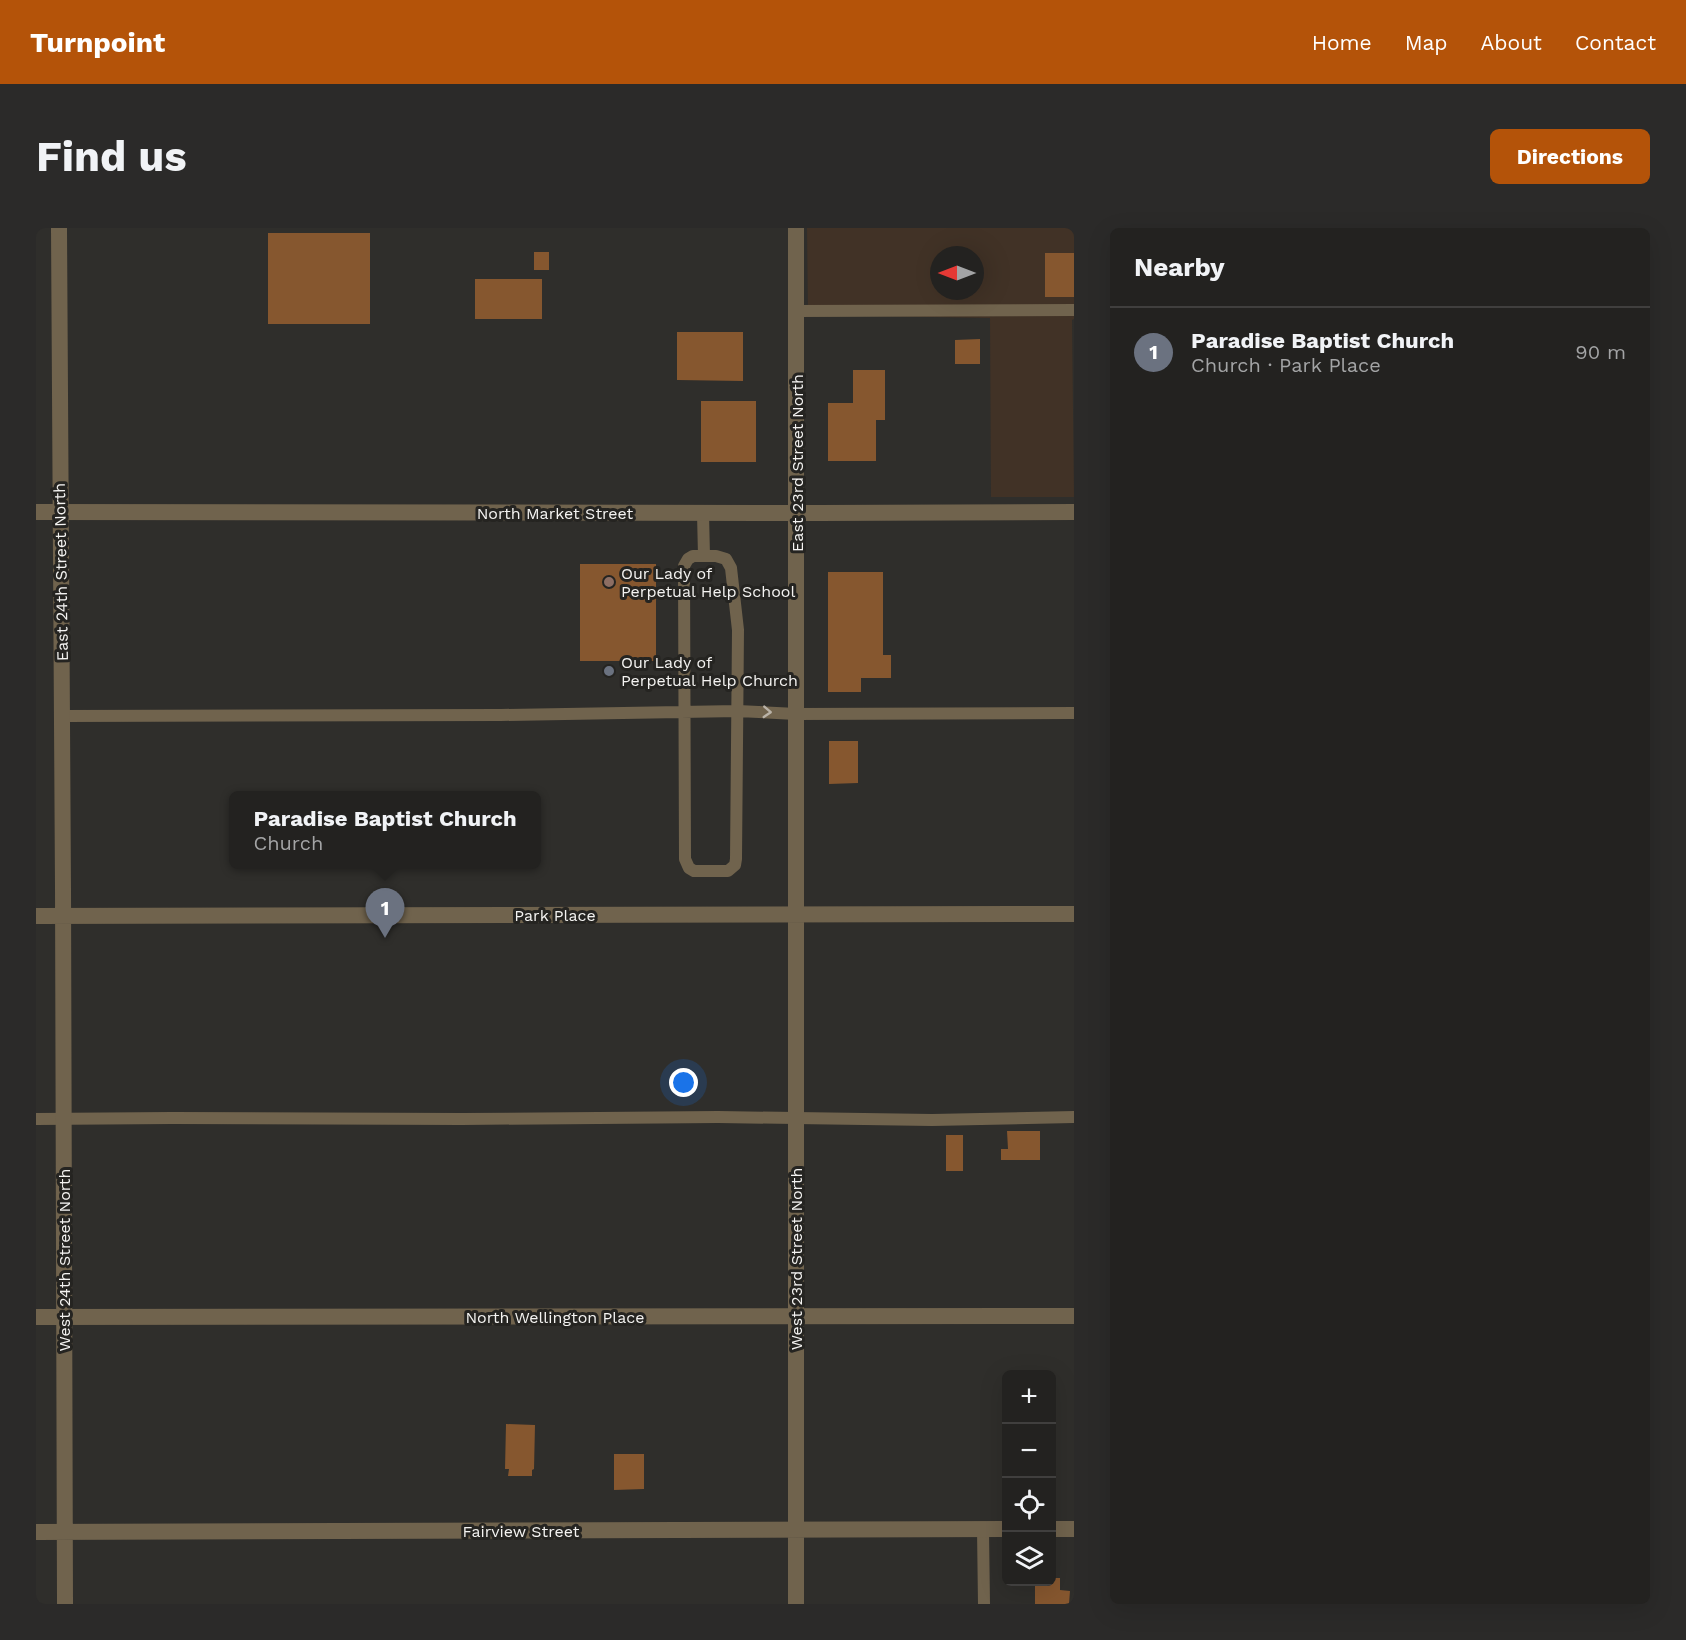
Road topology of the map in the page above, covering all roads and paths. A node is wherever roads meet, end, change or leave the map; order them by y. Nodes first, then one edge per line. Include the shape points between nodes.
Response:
1 (59, 228) edge
2 (796, 228) edge
3 (1074, 310) edge
4 (796, 311) junction
5 (36, 512) edge
6 (62, 512) junction
7 (1074, 512) edge
8 (703, 513) junction
9 (797, 513) junction
10 (704, 556) junction
11 (738, 711) junction
12 (685, 712) junction
13 (1074, 713) edge
14 (796, 714) junction
15 (63, 716) junction
16 (796, 914) junction
17 (1074, 914) edge
18 (36, 916) edge
19 (63, 916) junction
20 (796, 1118) junction
21 (1074, 1118) edge
22 (36, 1119) edge
23 (64, 1120) junction
24 (1074, 1316) edge
25 (36, 1317) edge
26 (64, 1317) junction
27 (796, 1317) junction
28 (983, 1529) junction
29 (1002, 1529) edge
30 (1056, 1529) edge
31 (1074, 1529) edge
32 (796, 1530) junction
33 (36, 1532) edge
34 (64, 1532) junction
35 (65, 1604) edge
36 (796, 1604) edge
37 (984, 1604) edge

1 - 6 street, East 24th Street North
2 - 4 street, East 23rd Street North
3 - 4 lane
4 - 9 street, East 23rd Street North
5 - 6 street, North Market Street
6 - 8 street, North Market Street
6 - 15 street, East 24th Street North
7 - 9 street, North Market Street
8 - 9 street, North Market Street
8 - 10 lane
9 - 14 street, East 23rd Street North
10 - 11 lane via 726,559 731,568 738,630
10 - 12 lane via 693,556 684,566
11 - 12 lane
11 - 12 lane via 735,865 728,872 694,872 686,859
11 -> 14 lane
12 - 15 lane
13 - 14 lane
14 - 16 street, East 23rd Street North
15 - 19 street, East 24th Street North
16 - 17 street, Park Place
16 - 19 street, Park Place
16 - 20 street, West 23rd Street North
18 - 19 street, Park Place
19 - 23 street, West 24th Street North
20 - 21 lane
20 - 23 lane
20 - 27 street, West 23rd Street North
22 - 23 lane
23 - 26 street, West 24th Street North
24 - 27 street, North Wellington Place
25 - 26 street, North Wellington Place
26 - 27 street, North Wellington Place
26 - 34 street, West 24th Street North
27 - 32 street, West 23rd Street North
28 - 29 street, Fairview Street
28 - 32 street, Fairview Street
28 - 37 lane
30 - 31 street
32 - 34 street, Fairview Street
32 - 36 street, West 23rd Street North
33 - 34 street, Fairview Street
34 - 35 street, West 24th Street North

